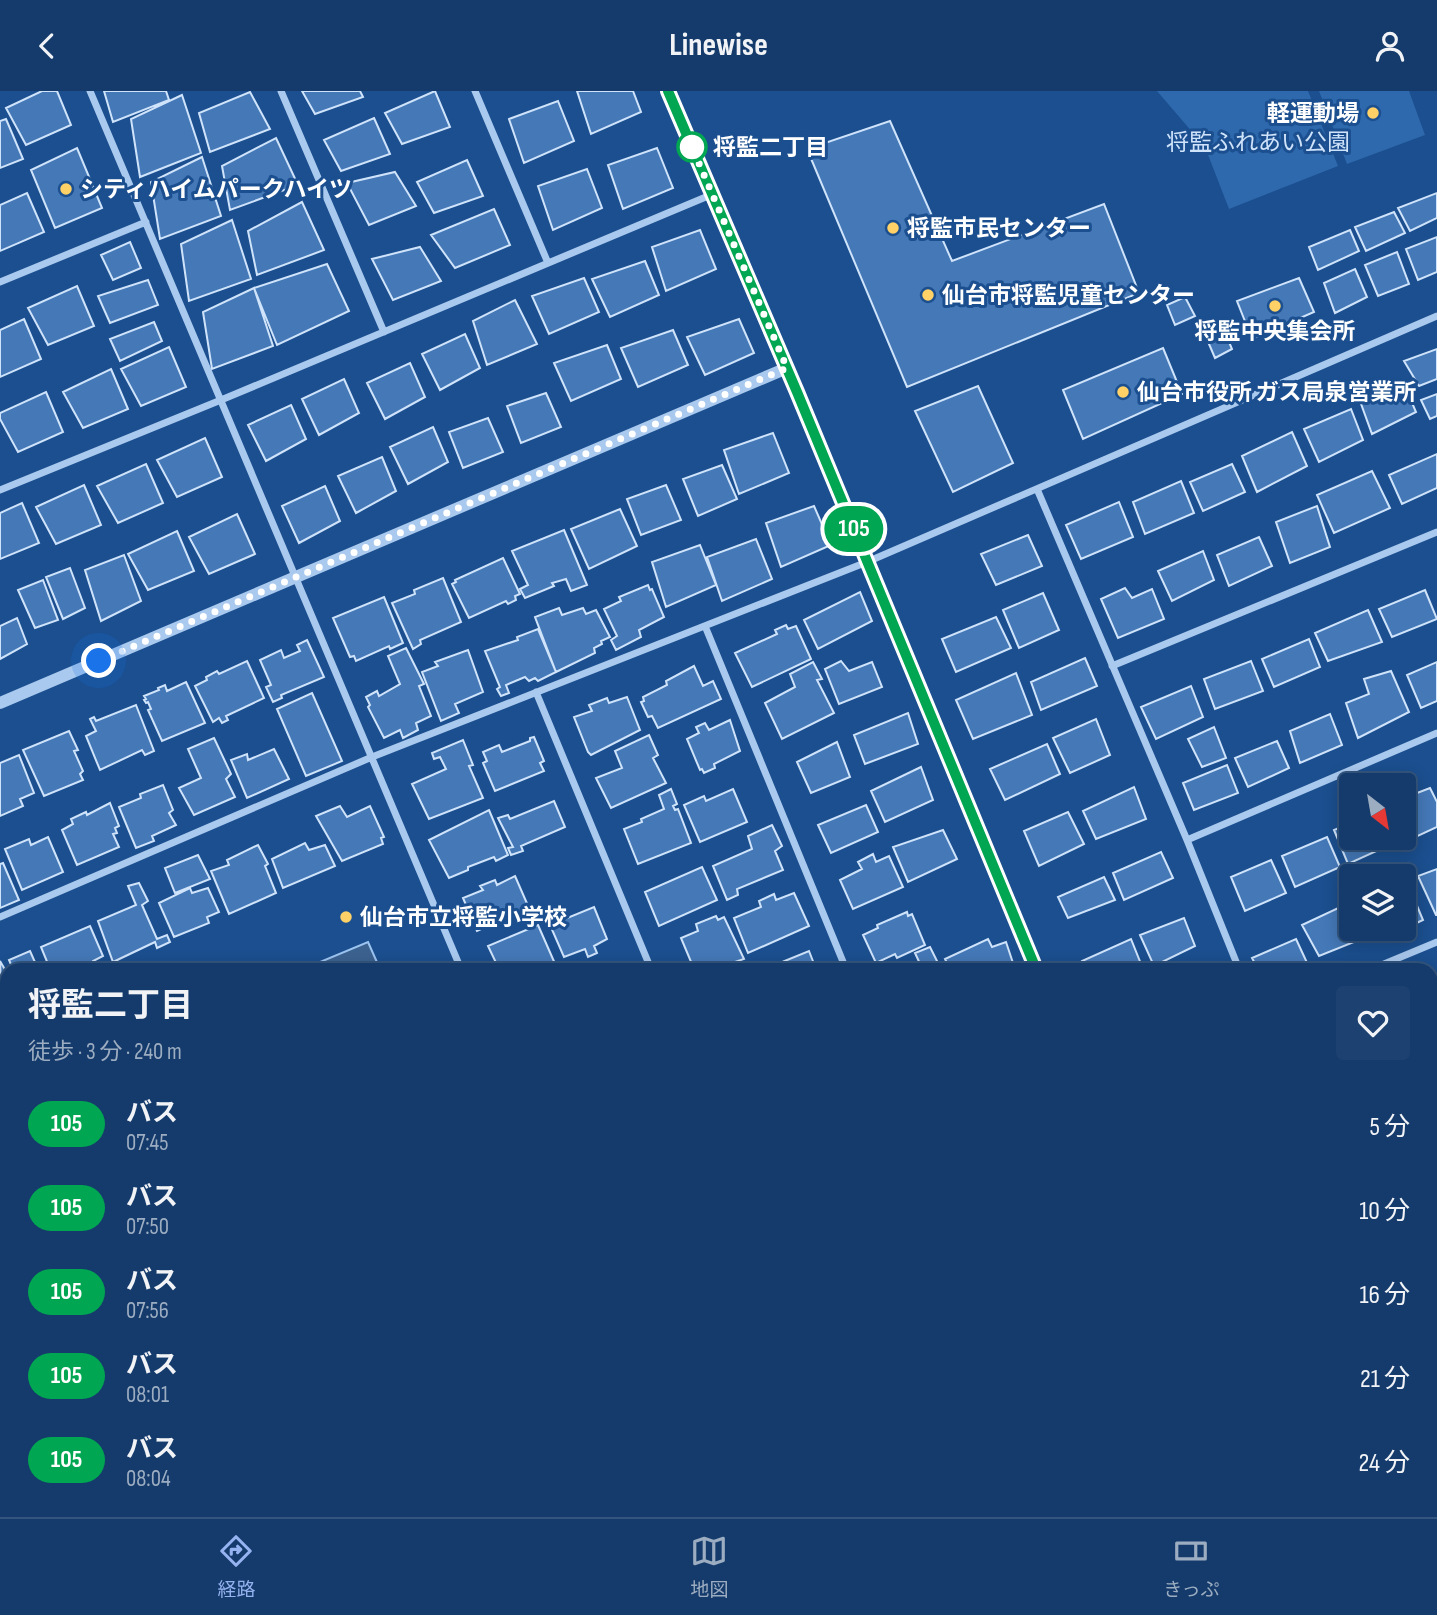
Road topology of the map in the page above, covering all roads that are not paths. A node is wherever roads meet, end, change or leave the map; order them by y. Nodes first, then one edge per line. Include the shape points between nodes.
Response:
1 (90, 91) edge
2 (281, 91) edge
3 (475, 91) edge
4 (668, 91) edge
5 (713, 194) junction
6 (145, 222) junction
7 (548, 263) junction
8 (0, 282) edge
9 (1437, 316) edge
10 (384, 332) junction
11 (787, 368) junction
12 (221, 400) junction
13 (1037, 489) junction
14 (0, 490) edge
15 (1437, 531) edge
16 (867, 562) junction
17 (296, 577) junction
18 (705, 626) junction
19 (1112, 666) junction
20 (536, 692) junction
21 (0, 703) edge
22 (1437, 733) edge
23 (372, 757) junction
24 (1187, 840) junction
25 (0, 917) edge
26 (1437, 942) edge
27 (458, 963) edge
28 (649, 963) edge
29 (844, 963) edge
30 (1034, 963) edge
31 (1237, 963) edge
32 (1386, 963) edge

1 - 6 street
2 - 10 street
3 - 7 street
4 - 5 street
5 - 7 street
5 - 11 street
6 - 8 street
6 - 12 street
7 - 10 street
9 - 13 street
10 - 12 street
11 - 16 street
11 - 17 street
12 - 14 street
12 - 17 street
13 - 16 street
13 - 19 street
15 - 19 street
16 - 18 street
16 - 30 street
17 - 21 street
17 - 23 street
18 - 20 street
18 - 29 street
19 - 24 street
20 - 23 street
20 - 28 street
22 - 24 street
23 - 25 street
23 - 27 street
24 - 31 street
26 - 32 street

